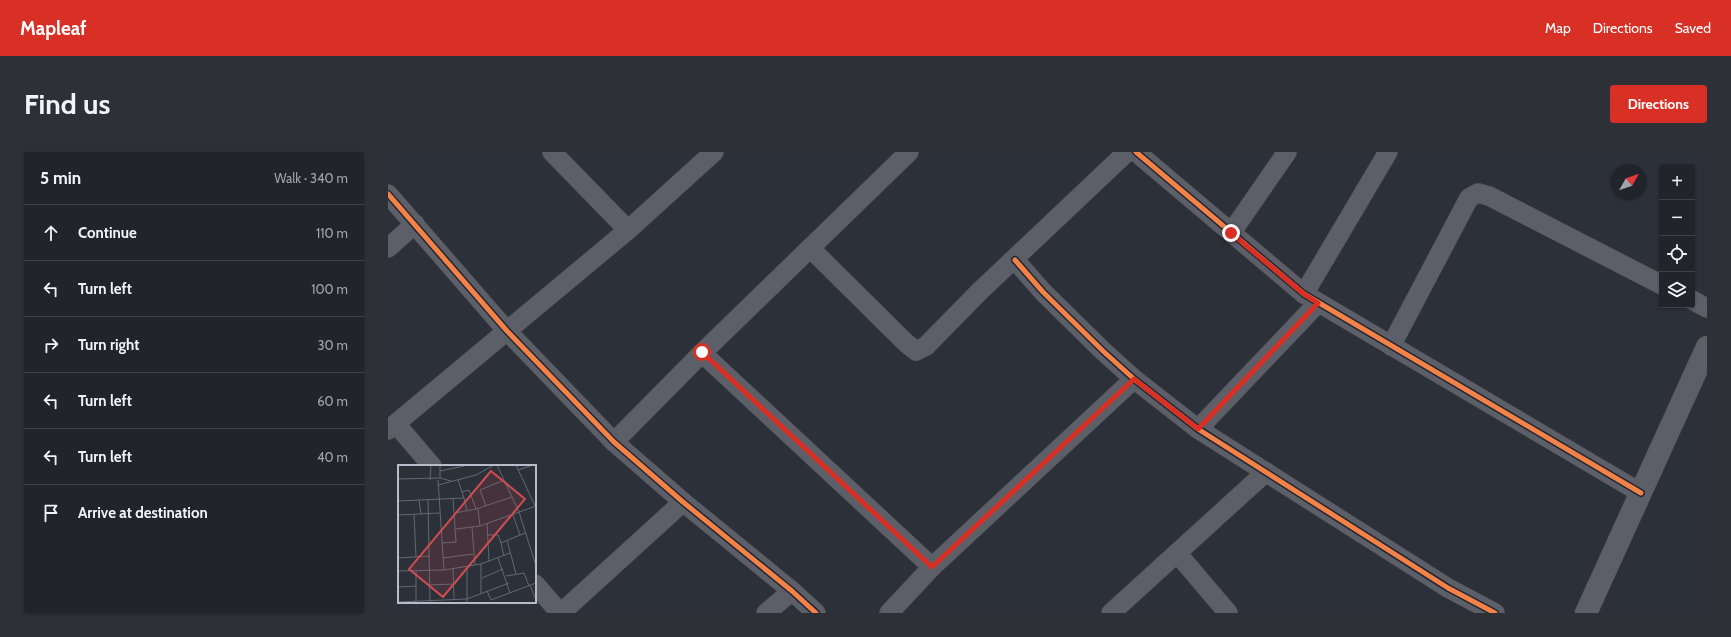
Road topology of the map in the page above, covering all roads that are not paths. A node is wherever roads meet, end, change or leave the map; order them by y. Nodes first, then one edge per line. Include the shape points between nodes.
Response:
1 (552, 152) edge
2 (714, 152) edge
3 (909, 152) edge
4 (1127, 152) edge
5 (1136, 152) edge
6 (1287, 152) edge
7 (1388, 152) edge
8 (388, 194) edge
9 (415, 224) junction
10 (628, 230) junction
11 (1231, 233) junction
12 (388, 248) edge
13 (810, 248) junction
14 (1015, 260) junction
15 (1659, 282) edge
16 (1311, 298) junction
17 (1695, 302) edge
18 (1707, 308) edge
19 (507, 331) junction
20 (1391, 346) junction
21 (1707, 347) edge
22 (702, 352) junction
23 (1134, 379) junction
24 (392, 427) edge
25 (1198, 429) junction
26 (614, 442) junction
27 (431, 465) edge
28 (1266, 472) junction
29 (1641, 493) junction
30 (683, 502) junction
31 (1177, 553) junction
32 (932, 567) junction
33 (536, 585) edge
34 (792, 591) junction
35 (560, 613) edge
36 (766, 613) edge
37 (816, 613) edge
38 (889, 613) edge
39 (1111, 613) edge
40 (1228, 613) edge
41 (1495, 613) edge
42 (1586, 613) edge

1 - 10 street
2 - 10 street
3 - 13 street
4 - 14 street
5 - 11 street
6 - 11 street
7 - 16 street
8 - 9 street
9 - 12 street
9 - 19 street
10 - 19 street
11 - 16 street
13 - 14 street via 916,351 926,346 980,291
13 - 22 street
14 - 23 street via 1072,322
15 - 20 street via 1489,196 1478,193 1469,198
16 - 20 street
16 - 25 street
17 - 18 street
19 - 24 street
19 - 26 street
20 - 29 street
21 - 29 street
22 - 26 street
22 - 32 street
23 - 25 street
23 - 32 street
24 - 27 street
25 - 28 street
26 - 30 street
28 - 31 street
28 - 41 street via 1448,588
29 - 42 street
30 - 34 street
30 - 35 street
31 - 39 street
31 - 40 street
32 - 38 street
33 - 35 street
34 - 36 street
34 - 37 street

